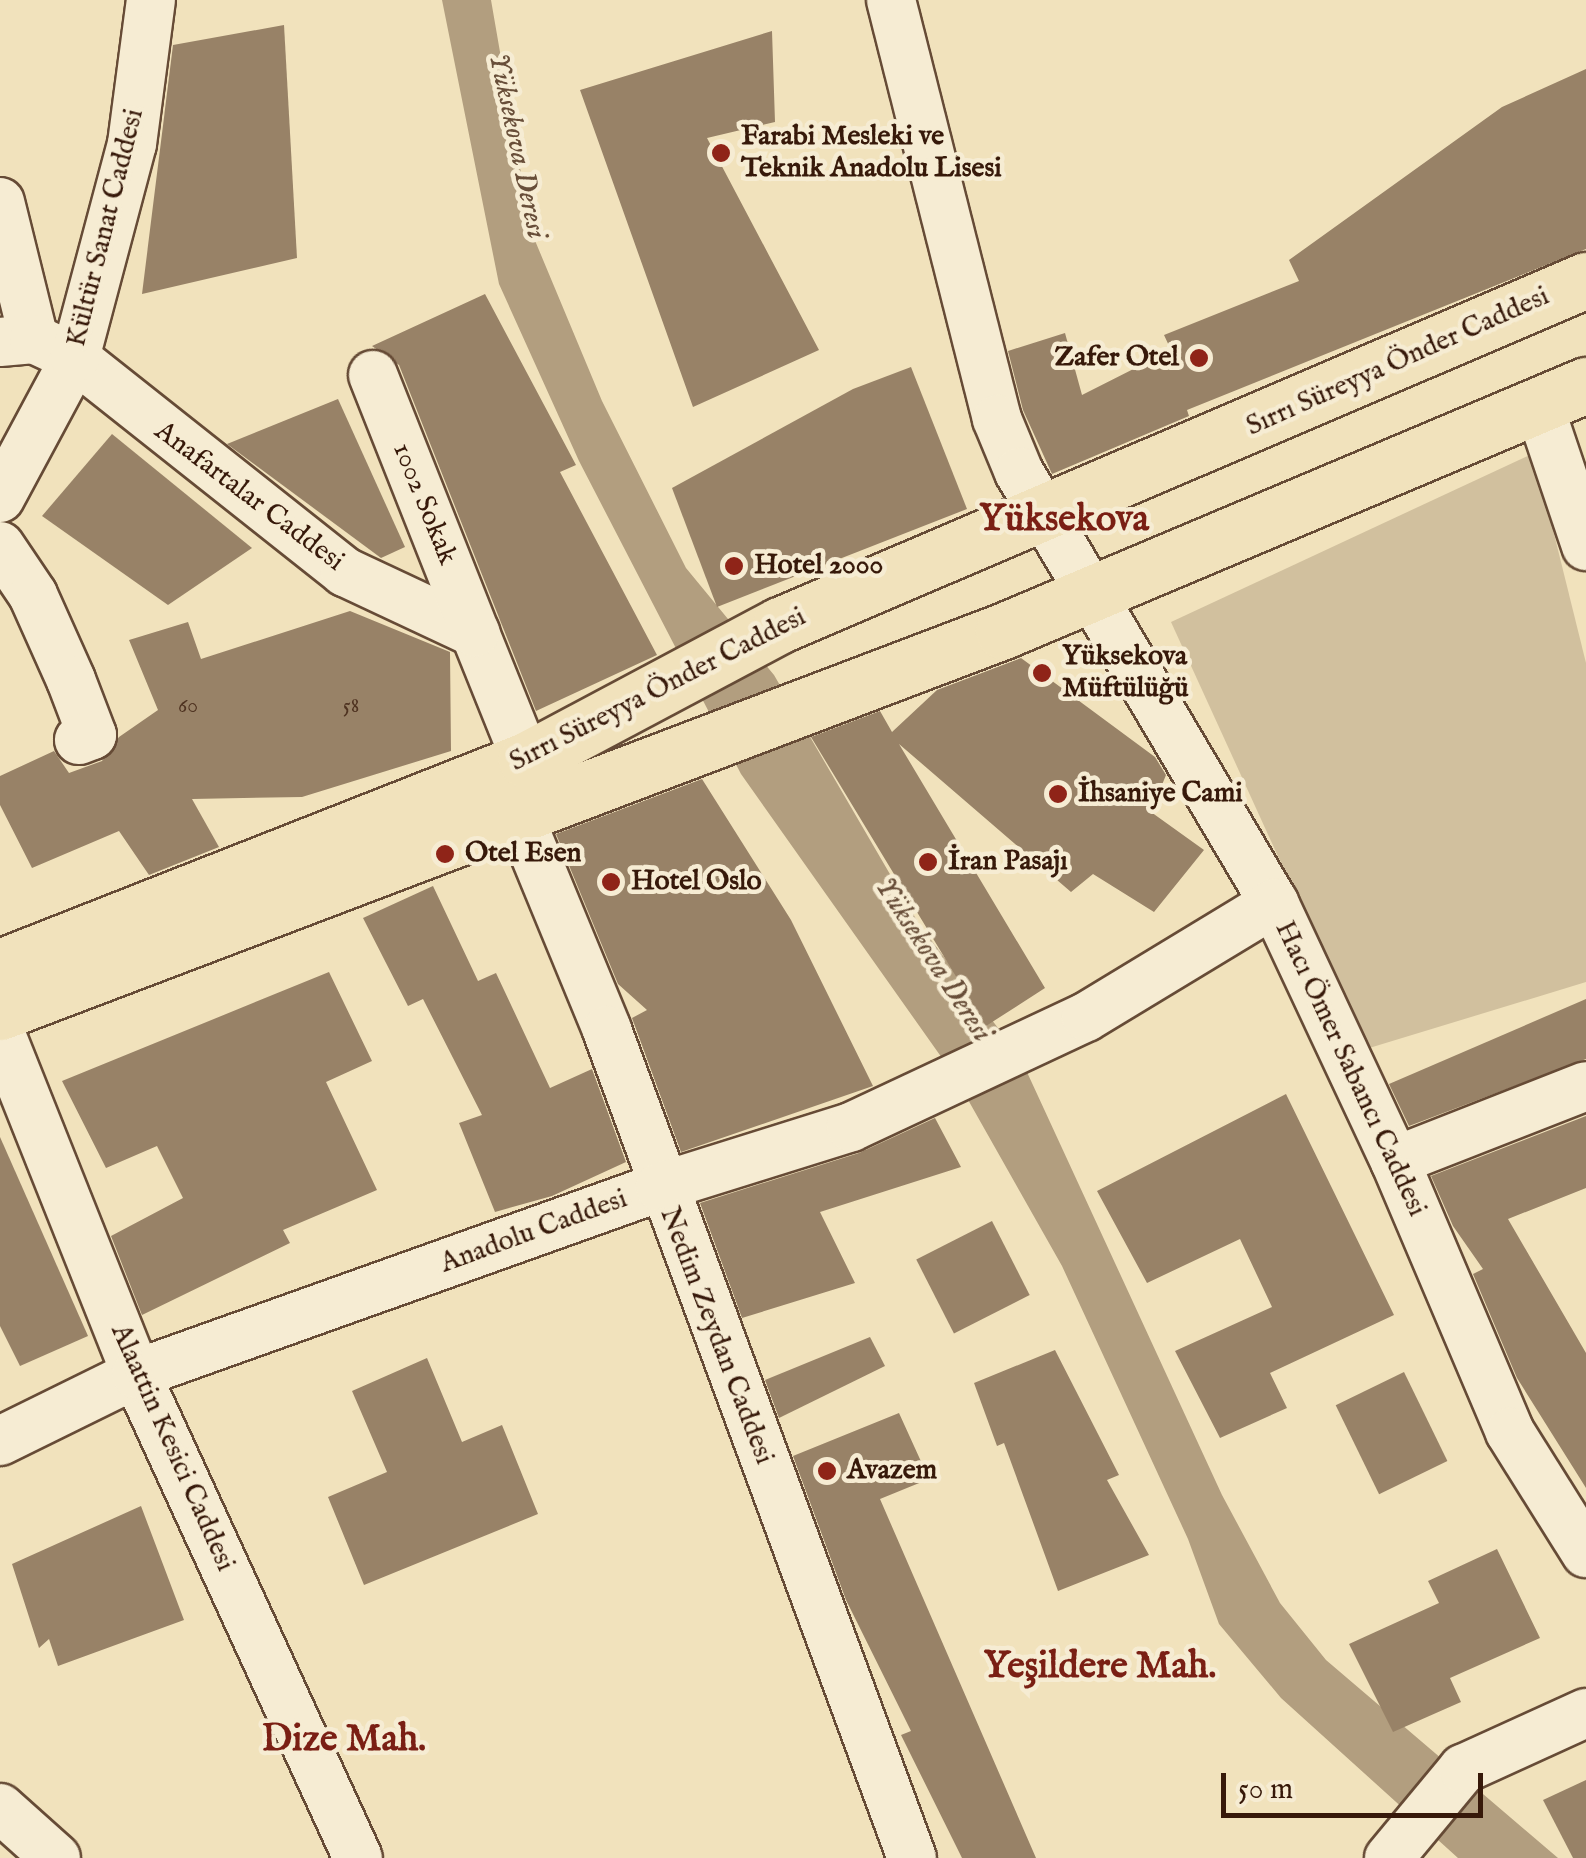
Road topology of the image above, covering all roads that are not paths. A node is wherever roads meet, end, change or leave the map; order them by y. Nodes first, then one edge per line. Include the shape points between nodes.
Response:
1 (151, 0) edge
2 (891, 0) edge
3 (0, 202) edge
4 (1586, 280) edge
5 (36, 346) edge
6 (0, 372) edge
7 (372, 375) dead end
8 (1562, 394) edge
9 (0, 498) edge
10 (1047, 523) junction
11 (0, 546) edge
12 (1586, 546) edge
13 (1093, 595) junction
14 (475, 633) junction
15 (78, 740) dead end
16 (526, 760) junction
17 (520, 816) junction
18 (1274, 903) junction
19 (0, 967) edge
20 (0, 1012) edge
21 (0, 1032) edge
22 (1586, 1086) edge
23 (1395, 1162) junction
24 (660, 1187) junction
25 (136, 1374) junction
26 (0, 1441) edge
27 (1586, 1553) edge
28 (1586, 1713) edge
29 (0, 1808) edge
30 (1395, 1850) edge
31 (56, 1858) edge
32 (358, 1858) edge
33 (912, 1858) edge

1 - 5 street, Kültür Sanat Caddesi via 132,144
2 - 10 street, Hacı Ömer Sabancı Caddesi via 997,419
3 - 5 street
4 - 10 main road, Sırrı Süreyya Önder Caddesi
5 - 6 street
5 - 9 street, Kültür Sanat Caddesi
5 - 14 street, Anafartalar Caddesi via 345,572
7 - 14 street, 1002 Sokak
8 - 12 street
8 - 13 main road, Sırrı Süreyya Önder Caddesi
10 - 13 street, Hacı Ömer Sabancı Caddesi
10 - 16 main road, Sırrı Süreyya Önder Caddesi via 780,625
11 - 15 street via 34,596 71,680 92,735
13 - 17 main road, Sırrı Süreyya Önder Caddesi
13 - 18 street, Hacı Ömer Sabancı Caddesi
14 - 16 street
16 - 19 main road, Sırrı Süreyya Önder Caddesi
17 - 20 main road, Sırrı Süreyya Önder Caddesi
17 - 24 street, Nedim Zeydan Caddesi via 607,1030
18 - 23 street, Hacı Ömer Sabancı Caddesi
18 - 24 street, Anadolu Caddesi via 1086,1017 850,1127
21 - 25 street, Alaattin Kesici Caddesi
22 - 23 street
23 - 27 street, Hacı Ömer Sabancı Caddesi via 1510,1432
24 - 25 street, Anadolu Caddesi
24 - 33 street, Nedim Zeydan Caddesi
25 - 26 street, Anadolu Caddesi
25 - 32 street, Alaattin Kesici Caddesi
28 - 30 street via 1464,1769
29 - 31 street

